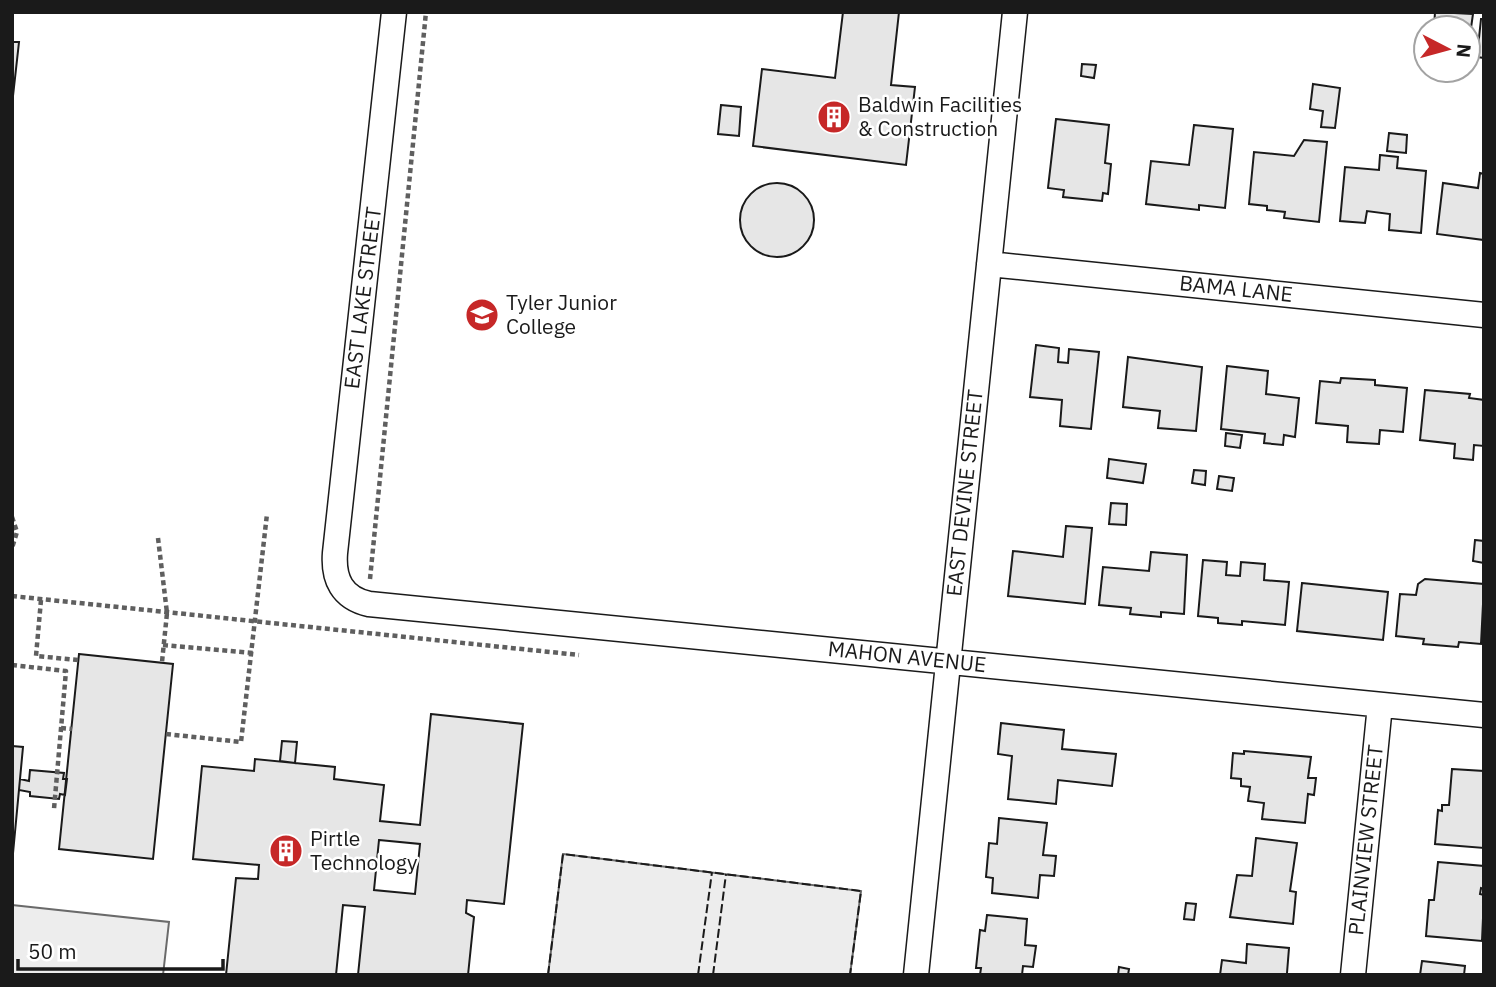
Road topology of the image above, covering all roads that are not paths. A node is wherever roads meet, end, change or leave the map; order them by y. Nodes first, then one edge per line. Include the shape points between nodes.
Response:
1 (394, 12) edge
2 (1015, 12) edge
3 (989, 264) junction
4 (1484, 315) edge
5 (338, 582) joint
6 (948, 661) junction
7 (1380, 705) junction
8 (1484, 715) edge
9 (916, 975) edge
10 (1353, 975) edge

1 - 5 street, EAST LAKE STREET via 338,521 334,568
2 - 3 street, EAST DEVINE STREET
3 - 4 street, BAMA LANE
3 - 6 street, EAST DEVINE STREET
5 - 6 street, MAHON AVENUE via 349,596 369,604
6 - 7 street, MAHON AVENUE
6 - 9 street, EAST DEVINE STREET
7 - 8 street, MAHON AVENUE
7 - 10 street, PLAINVIEW STREET

